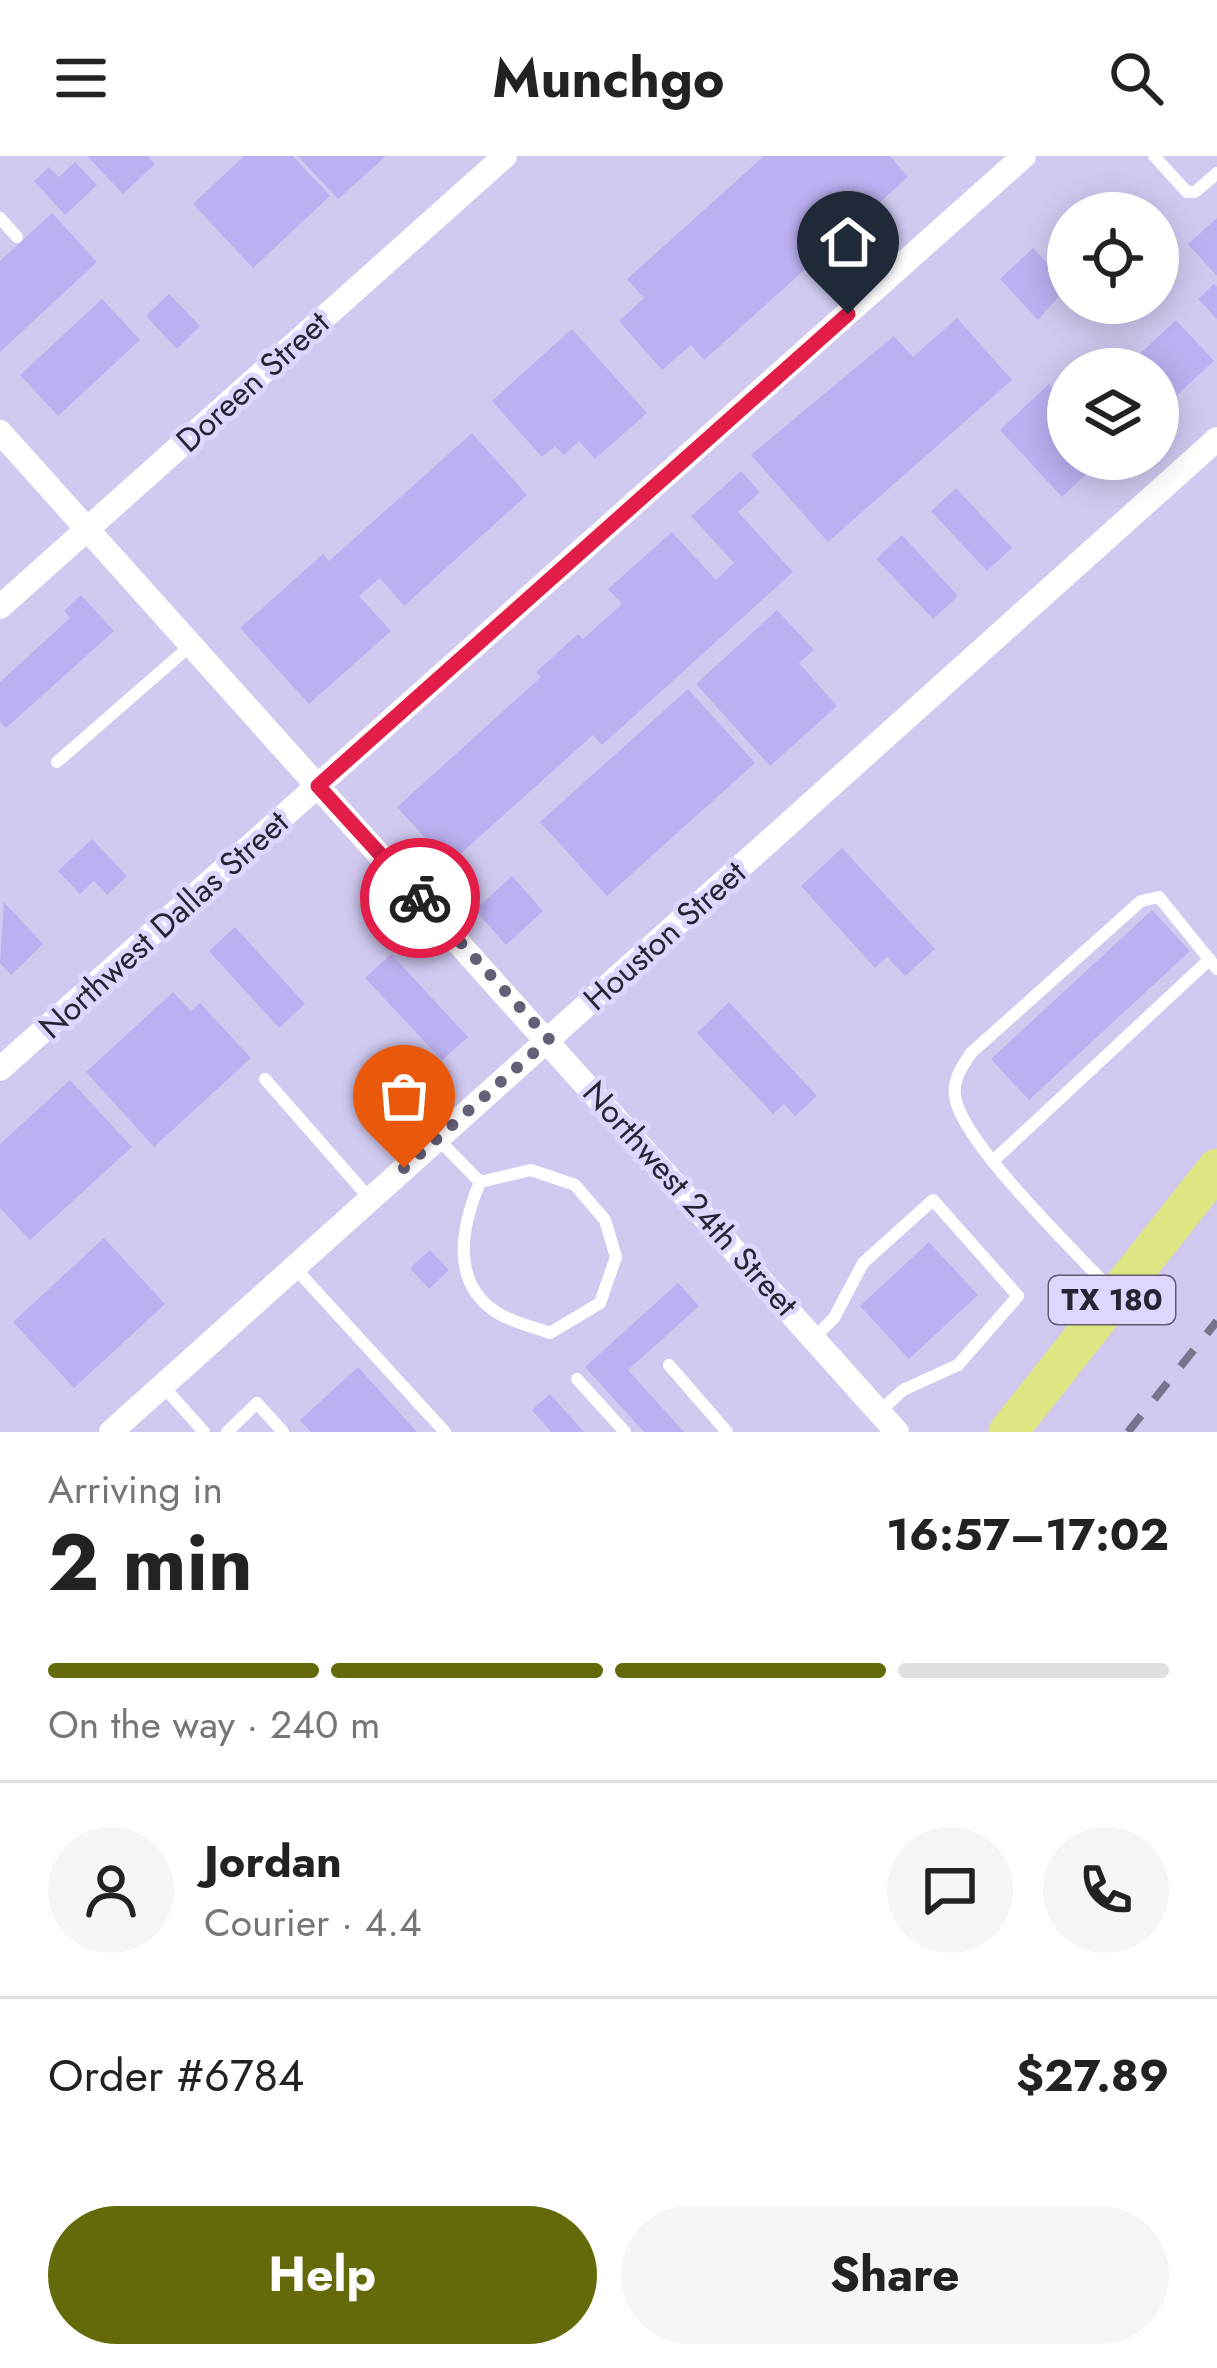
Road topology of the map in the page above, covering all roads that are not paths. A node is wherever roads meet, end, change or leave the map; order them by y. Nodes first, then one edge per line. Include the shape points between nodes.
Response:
1 (505, 156) edge
2 (1024, 156) edge
3 (1154, 156) edge
4 (1209, 156) edge
5 (1217, 169) edge
6 (0, 218) edge
7 (17, 237) dead end
8 (0, 431) edge
9 (1217, 439) edge
10 (87, 529) junction
11 (0, 607) edge
12 (191, 645) junction
13 (57, 762) dead end
14 (318, 786) junction
15 (1214, 964) edge
16 (549, 1039) junction
17 (0, 1070) edge
18 (265, 1079) dead end
19 (437, 1138) junction
20 (993, 1161) junction
21 (1217, 1168) edge
22 (480, 1182) junction
23 (370, 1199) junction
24 (294, 1268) junction
25 (1116, 1296) junction
26 (814, 1338) junction
27 (669, 1365) dead end
28 (577, 1379) dead end
29 (163, 1385) junction
30 (880, 1412) junction
31 (110, 1432) edge
32 (204, 1432) edge
33 (227, 1432) edge
34 (284, 1432) edge
35 (445, 1432) edge
36 (625, 1432) edge
37 (727, 1432) edge
38 (897, 1432) edge
39 (1008, 1432) edge

1 - 10 street, Doreen Street
2 - 14 street, Northwest Dallas Street
3 - 5 lane via 1186,192
4 - 5 lane
6 - 7 lane
8 - 10 street, Northwest 24th Street
9 - 16 street, Houston Street
10 - 11 street, Doreen Street
10 - 12 street, Northwest 24th Street
12 - 13 lane
12 - 14 street, Northwest 24th Street
14 - 16 street, Northwest 24th Street
14 - 17 street, Northwest Dallas Street
15 - 20 lane
15 - 20 lane via 1159,897 1141,901 971,1053 956,1077 955,1100
16 - 19 street, Houston Street
16 - 26 street, Northwest 24th Street
18 - 23 lane
19 - 22 lane
19 - 23 street, Houston Street
20 - 25 lane
21 - 25 main road, TX 180
22 - 22 lane via 531,1170 575,1185 605,1220 616,1257 600,1304 550,1333 494,1312 464,1270 462,1226
23 - 24 street, Houston Street
24 - 29 street, Houston Street
24 - 35 lane
25 - 39 main road, TX 180
26 - 30 street, Northwest 24th Street
26 - 30 lane via 863,1263 933,1200 1018,1296 958,1365 903,1390
27 - 37 lane
28 - 36 lane
29 - 31 street, Houston Street
29 - 32 lane
30 - 38 street, Northwest 24th Street
33 - 34 lane via 257,1403

